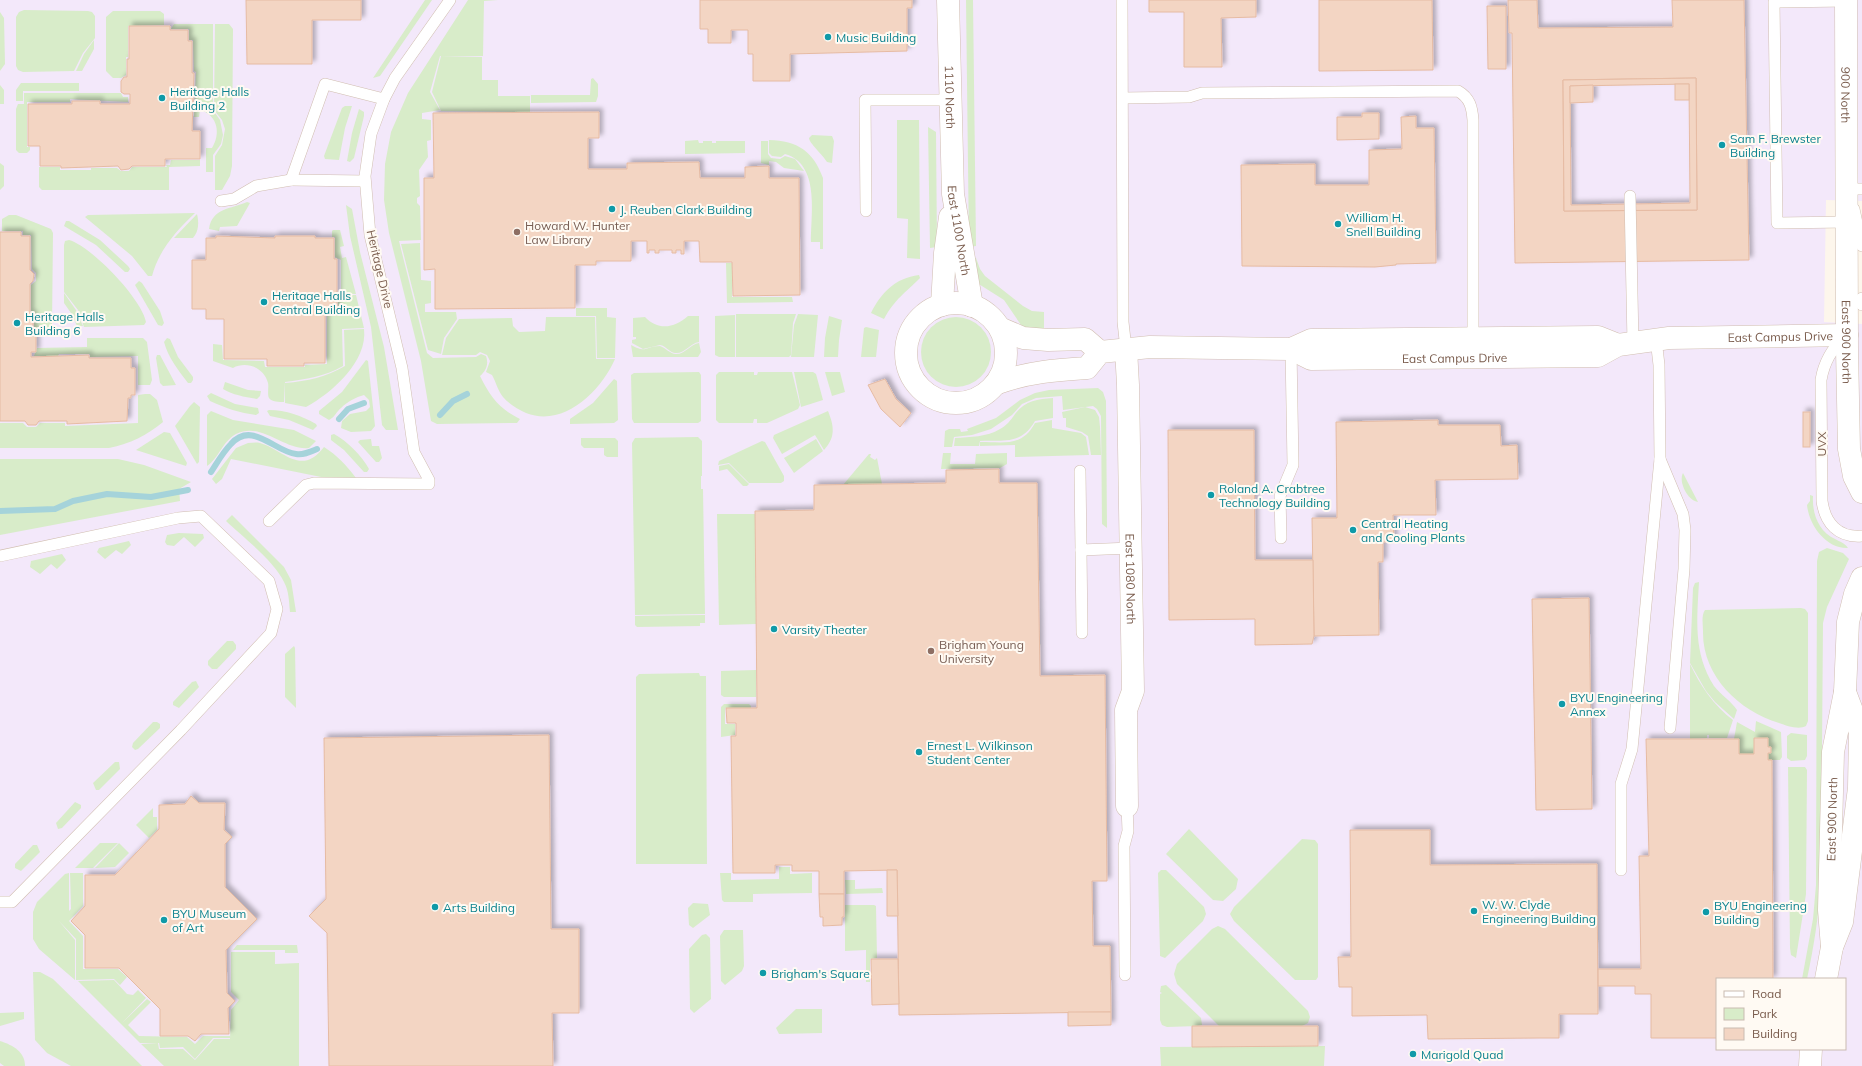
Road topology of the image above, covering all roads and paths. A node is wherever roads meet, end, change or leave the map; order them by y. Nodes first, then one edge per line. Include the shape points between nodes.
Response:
1 (450, 0) edge
2 (948, 0) edge
3 (1122, 0) edge
4 (1846, 0) edge
5 (1774, 1) edge
6 (1123, 98) junction
7 (384, 99) junction
8 (950, 100) junction
9 (291, 180) junction
10 (365, 181) junction
11 (1854, 189) edge
12 (953, 194) junction
13 (1630, 196) dead end
14 (221, 201) dead end
15 (866, 211) dead end
16 (1846, 222) junction
17 (1862, 246) edge
18 (1862, 298) edge
19 (942, 305) junction
20 (1862, 305) edge
21 (972, 306) junction
22 (1002, 329) junction
23 (1847, 335) junction
24 (1656, 339) junction
25 (1626, 344) junction
26 (1473, 348) junction
27 (1126, 349) junction
28 (1291, 349) junction
29 (1100, 352) junction
30 (998, 383) junction
31 (1660, 459) junction
32 (1080, 471) dead end
33 (1862, 492) edge
34 (269, 520) dead end
35 (1862, 536) edge
36 (1281, 538) dead end
37 (1131, 548) junction
38 (1081, 550) junction
39 (0, 556) edge
40 (1862, 578) edge
41 (1082, 633) dead end
42 (1670, 728) dead end
43 (1127, 806) joint
44 (1621, 870) dead end
45 (0, 902) edge
46 (1125, 975) dead end
47 (1826, 978) edge
48 (1811, 1050) edge
49 (1810, 1066) edge

1 - 7 lane, Heritage Drive via 395,78
2 - 8 street, 1110 North
3 - 6 lane
4 - 5 lane
4 - 11 street, 900 North
5 - 16 lane via 1777,223
6 - 26 lane via 1189,97 1202,92 1458,91 1466,96 1472,106 1473,120
6 - 27 lane via 1123,322
7 - 9 lane via 325,84
7 - 10 lane, Heritage Drive via 371,134
8 - 12 street, 1110 North
8 - 15 lane via 866,100
9 - 10 lane
9 - 14 lane via 256,186 234,199
10 - 34 lane, Heritage Drive via 370,235 402,368 414,452 429,484 314,483 306,485
11 - 16 street, East 900 North
11 - 17 lane via 1854,207
12 - 19 street, East 1100 North via 945,253
12 - 21 street, East 1100 North
13 - 25 lane
16 - 23 street, East 900 North
18 - 20 lane
19 - 21 street via 957,303
19 - 30 street via 927,312 915,324 908,338 906,355 909,371 917,385 930,396 945,402 961,403 977,399
21 - 22 street via 984,312
22 - 29 street via 1023,338 1085,339
22 - 30 street via 1006,348 1005,363
23 - 24 street, East Campus Drive
23 - 33 street, East 900 North via 1849,449 1854,476
23 - 35 lane, UVX via 1830,354 1821,380 1822,501 1826,517 1836,530 1845,535
24 - 25 street, East Campus Drive
24 - 31 lane via 1659,364
25 - 26 street, East Campus Drive via 1598,337
26 - 28 street, East Campus Drive via 1311,340
27 - 28 street, East Campus Drive
27 - 29 street, East Campus Drive
27 - 37 street, East 1080 North
28 - 36 lane via 1293,465 1280,496
29 - 30 street via 1087,368 1048,370
31 - 42 lane via 1683,514 1685,530
31 - 44 lane via 1632,749 1621,784
32 - 38 lane
37 - 38 lane
37 - 43 street, East 1080 North via 1133,691 1126,710
38 - 41 lane
39 - 45 lane via 178,518 200,516 269,581 277,609 271,633 181,730 12,902
40 - 47 street, East 900 North via 1848,622 1845,692 1834,752 1829,910 1832,947
43 - 46 lane via 1128,831 1124,846
48 - 49 street

